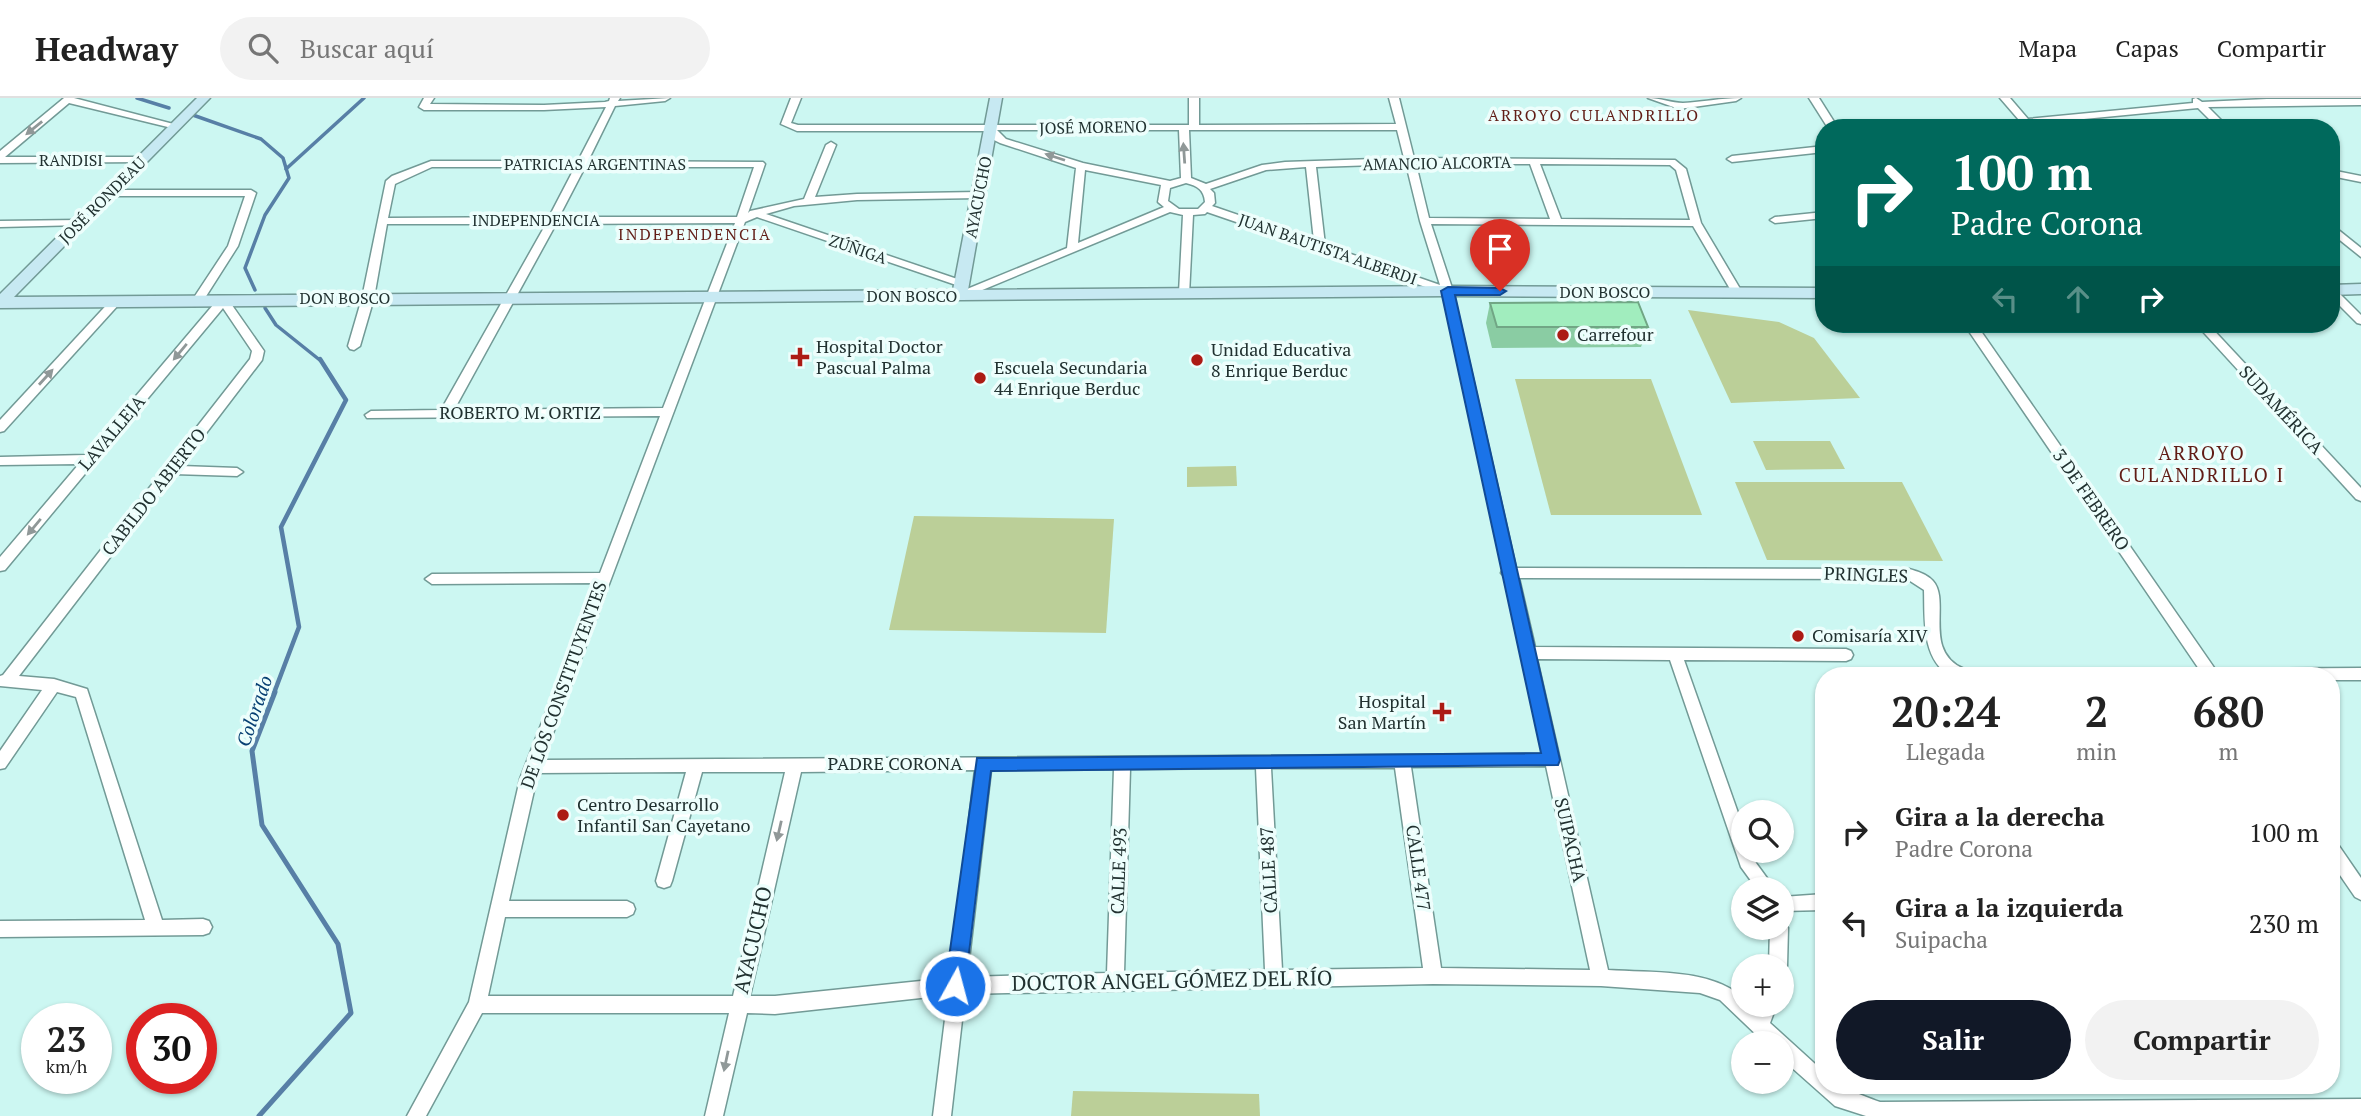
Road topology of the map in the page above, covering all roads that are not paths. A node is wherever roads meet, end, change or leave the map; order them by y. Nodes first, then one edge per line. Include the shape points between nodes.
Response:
1 (204, 98) edge
2 (665, 98) edge
3 (796, 98) edge
4 (996, 98) edge
5 (1194, 98) edge
6 (1394, 98) edge
7 (1653, 98) edge
8 (1736, 98) edge
9 (1814, 98) edge
10 (2005, 98) edge
11 (68, 99) edge
12 (2196, 101) edge
13 (427, 102) edge
14 (613, 102) edge
15 (2361, 102) edge
16 (1827, 119) edge
17 (2023, 119) edge
18 (2070, 119) edge
19 (2215, 119) edge
20 (1189, 126) junction
21 (176, 127) junction
22 (1401, 127) junction
23 (991, 129) junction
24 (831, 145) dead end
25 (1815, 150) edge
26 (0, 158) edge
27 (1732, 159) dead end
28 (141, 160) junction
29 (1410, 161) junction
30 (1534, 162) junction
31 (760, 164) joint
32 (583, 165) junction
33 (1311, 165) junction
34 (1081, 166) junction
35 (2340, 174) edge
36 (2361, 178) edge
37 (1186, 180) junction
38 (1169, 184) junction
39 (1206, 187) junction
40 (109, 193) junction
41 (979, 195) junction
42 (808, 202) junction
43 (1207, 208) junction
44 (1169, 209) junction
45 (754, 213) junction
46 (1188, 214) junction
47 (1815, 216) edge
48 (553, 220) junction
49 (741, 220) junction
50 (1775, 220) dead end
51 (385, 221) junction
52 (1425, 221) junction
53 (79, 223) junction
54 (1557, 223) junction
55 (1696, 223) junction
56 (0, 224) edge
57 (2340, 235) edge
58 (1320, 245) junction
59 (1072, 248) junction
60 (2361, 254) edge
61 (2361, 289) edge
62 (960, 290) junction
63 (2340, 290) edge
64 (1448, 291) junction
65 (1737, 292) junction
66 (1185, 293) junction
67 (1815, 293) edge
68 (712, 296) junction
69 (509, 297) junction
70 (368, 298) junction
71 (199, 299) junction
72 (2340, 299) edge
73 (117, 300) junction
74 (223, 300) junction
75 (0, 302) edge
76 (2361, 321) edge
77 (1975, 333) edge
78 (2210, 333) edge
79 (354, 346) dead end
80 (668, 412) junction
81 (446, 413) junction
82 (371, 415) dead end
83 (0, 428) edge
84 (91, 460) junction
85 (0, 461) edge
86 (171, 470) junction
87 (237, 472) dead end
88 (2361, 496) edge
89 (0, 566) edge
90 (1508, 573) junction
91 (604, 578) junction
92 (432, 579) dead end
93 (1527, 653) junction
94 (1675, 654) junction
95 (1846, 655) dead end
96 (1947, 667) edge
97 (2206, 667) edge
98 (2340, 674) edge
99 (2361, 674) edge
100 (4, 680) edge
101 (54, 685) junction
102 (1552, 760) junction
103 (1122, 761) junction
104 (1263, 761) junction
105 (1402, 761) junction
106 (0, 763) edge
107 (984, 763) junction
108 (795, 764) junction
109 (696, 765) junction
110 (533, 767) junction
111 (1731, 815) edge
112 (2340, 859) edge
113 (664, 881) dead end
114 (2358, 882) edge
115 (1815, 902) edge
116 (1794, 903) edge
117 (498, 909) junction
118 (626, 909) dead end
119 (204, 927) dead end
120 (156, 928) junction
121 (0, 929) edge
122 (1433, 976) junction
123 (1601, 978) junction
124 (1274, 979) junction
125 (1115, 981) junction
126 (955, 986) junction
127 (477, 1004) junction
128 (737, 1005) junction
129 (1763, 1017) edge
130 (1760, 1026) junction
131 (1765, 1031) edge
132 (1794, 1058) edge
133 (1815, 1077) edge
134 (1836, 1094) edge
135 (2361, 1108) edge
136 (2104, 1113) edge
137 (416, 1116) edge
138 (714, 1116) edge
139 (942, 1116) edge

1 - 21 main road, JOSÉ RONDEAU
2 - 14 street
3 - 23 street, JOSÉ MORENO via 786,124 797,128
4 - 23 main road, AYACUCHO
5 - 20 street
6 - 22 street, SUIPACHA
7 - 8 street via 1679,106
9 - 16 street
10 - 17 street
11 - 21 street
11 -> 26 street
12 - 15 street
12 - 18 street
12 - 19 street
13 - 14 street
14 - 32 street
20 - 22 street, JOSÉ MORENO
20 - 23 street, JOSÉ MORENO
37 -> 20 street
21 - 28 main road, JOSÉ RONDEAU
22 - 29 street, SUIPACHA
34 -> 23 street via 1003,141
23 - 41 main road, AYACUCHO
24 - 42 street
25 - 27 street
26 - 28 street, RANDISI
28 - 40 main road, JOSÉ RONDEAU
29 - 30 street, AMANCIO ALCORTA
29 - 33 street, AMANCIO ALCORTA
29 - 52 street, SUIPACHA
30 - 54 street
30 - 55 street, AMANCIO ALCORTA via 1672,162 1681,169
31 - 32 street, PATRICIAS ARGENTINAS
31 - 49 street, DE LOS CONSTITUYENTES
32 - 48 street
32 - 51 street, PATRICIAS ARGENTINAS via 431,164 390,183
33 - 39 street, AMANCIO ALCORTA via 1265,167
33 - 58 street
34 - 38 street
34 - 59 street
35 - 36 street
37 - 38 street
37 - 39 street
38 - 44 street via 1162,199
39 - 43 street via 1211,200
40 - 53 main road, JOSÉ RONDEAU
40 - 71 street via 251,193 233,246
41 - 42 street, INDEPENDENCIA
41 - 62 main road, AYACUCHO
42 - 45 street, INDEPENDENCIA
43 - 46 street
43 - 58 street, JUAN BAUTISTA ALBERDI
44 - 46 street
44 - 59 street
45 - 49 street, INDEPENDENCIA
45 - 62 street, ZÚÑIGA
46 - 66 street
47 - 50 street
48 - 49 street, INDEPENDENCIA
48 - 51 street, INDEPENDENCIA
48 - 69 street
49 - 68 street, DE LOS CONSTITUYENTES
51 - 70 street
52 - 54 street
52 - 64 street, SUIPACHA
53 - 56 street
53 - 75 main road, JOSÉ RONDEAU
54 - 55 street
55 - 65 street
57 - 60 street
58 - 64 street, JUAN BAUTISTA ALBERDI
59 - 62 street
61 - 63 main road
62 - 66 main road, DON BOSCO
62 - 68 main road, DON BOSCO
64 - 65 main road, DON BOSCO
64 - 66 main road, DON BOSCO
64 - 90 street, SUIPACHA
65 - 67 main road, DON BOSCO
68 - 69 main road, DON BOSCO
68 - 80 street, DE LOS CONSTITUYENTES
69 - 70 main road, DON BOSCO
69 - 81 street
70 - 74 main road, DON BOSCO
70 - 79 street
71 - 73 main road, DON BOSCO
71 - 74 main road, DON BOSCO
72 - 76 street
73 - 75 main road, DON BOSCO
83 -> 73 street
74 -> 84 street, LAVALLEJA
74 - 86 street, CABILDO ABIERTO via 258,351 256,360
77 - 97 street, 3 DE FEBRERO
78 - 88 street, SUDAMÉRICA
80 - 81 street, ROBERTO M. ORTIZ
80 - 91 street, DE LOS CONSTITUYENTES
81 - 82 street, ROBERTO M. ORTIZ
84 - 85 street
84 -> 89 street, LAVALLEJA
86 - 87 street
86 - 100 street, CABILDO ABIERTO
90 - 93 street, SUIPACHA
90 - 96 street, PRINGLES via 1909,574 1931,589 1936,648
91 - 92 street
91 - 110 street, DE LOS CONSTITUYENTES
93 - 94 street
93 - 102 street, SUIPACHA
94 - 95 street
94 - 111 street
98 - 99 street, PRINGLES
100 - 101 street
101 - 106 street
101 - 120 street via 82,693
102 - 105 street, PADRE CORONA
102 - 123 street, SUIPACHA
103 - 104 street, PADRE CORONA
103 - 107 street, PADRE CORONA
103 - 125 street, CALLE 493
104 - 105 street, PADRE CORONA
104 - 124 street, CALLE 487
105 - 122 street, CALLE 477
107 - 108 street, PADRE CORONA
107 - 126 street
108 - 109 street, PADRE CORONA
108 -> 128 street, AYACUCHO
109 - 110 street, PADRE CORONA
109 - 113 street
110 - 117 street, DE LOS CONSTITUYENTES
112 - 114 street
115 - 116 street
117 - 118 street
117 - 127 street, DE LOS CONSTITUYENTES
119 - 120 street
120 - 121 street
122 - 123 street, DOCTOR ANGEL GÓMEZ DEL RÍO
122 - 124 street, DOCTOR ANGEL GÓMEZ DEL RÍO
123 - 130 street, DOCTOR ANGEL GÓMEZ DEL RÍO via 1700,985 1726,994
124 - 125 street, DOCTOR ANGEL GÓMEZ DEL RÍO
125 - 126 street, DOCTOR ANGEL GÓMEZ DEL RÍO
126 - 128 street, DOCTOR ANGEL GÓMEZ DEL RÍO
126 - 139 street
127 - 128 street, DOCTOR ANGEL GÓMEZ DEL RÍO
127 - 137 street, DE LOS CONSTITUYENTES
128 -> 138 street, AYACUCHO
129 - 130 street
130 - 131 street
132 - 133 street
134 - 136 street via 1880,1111
135 - 136 street

